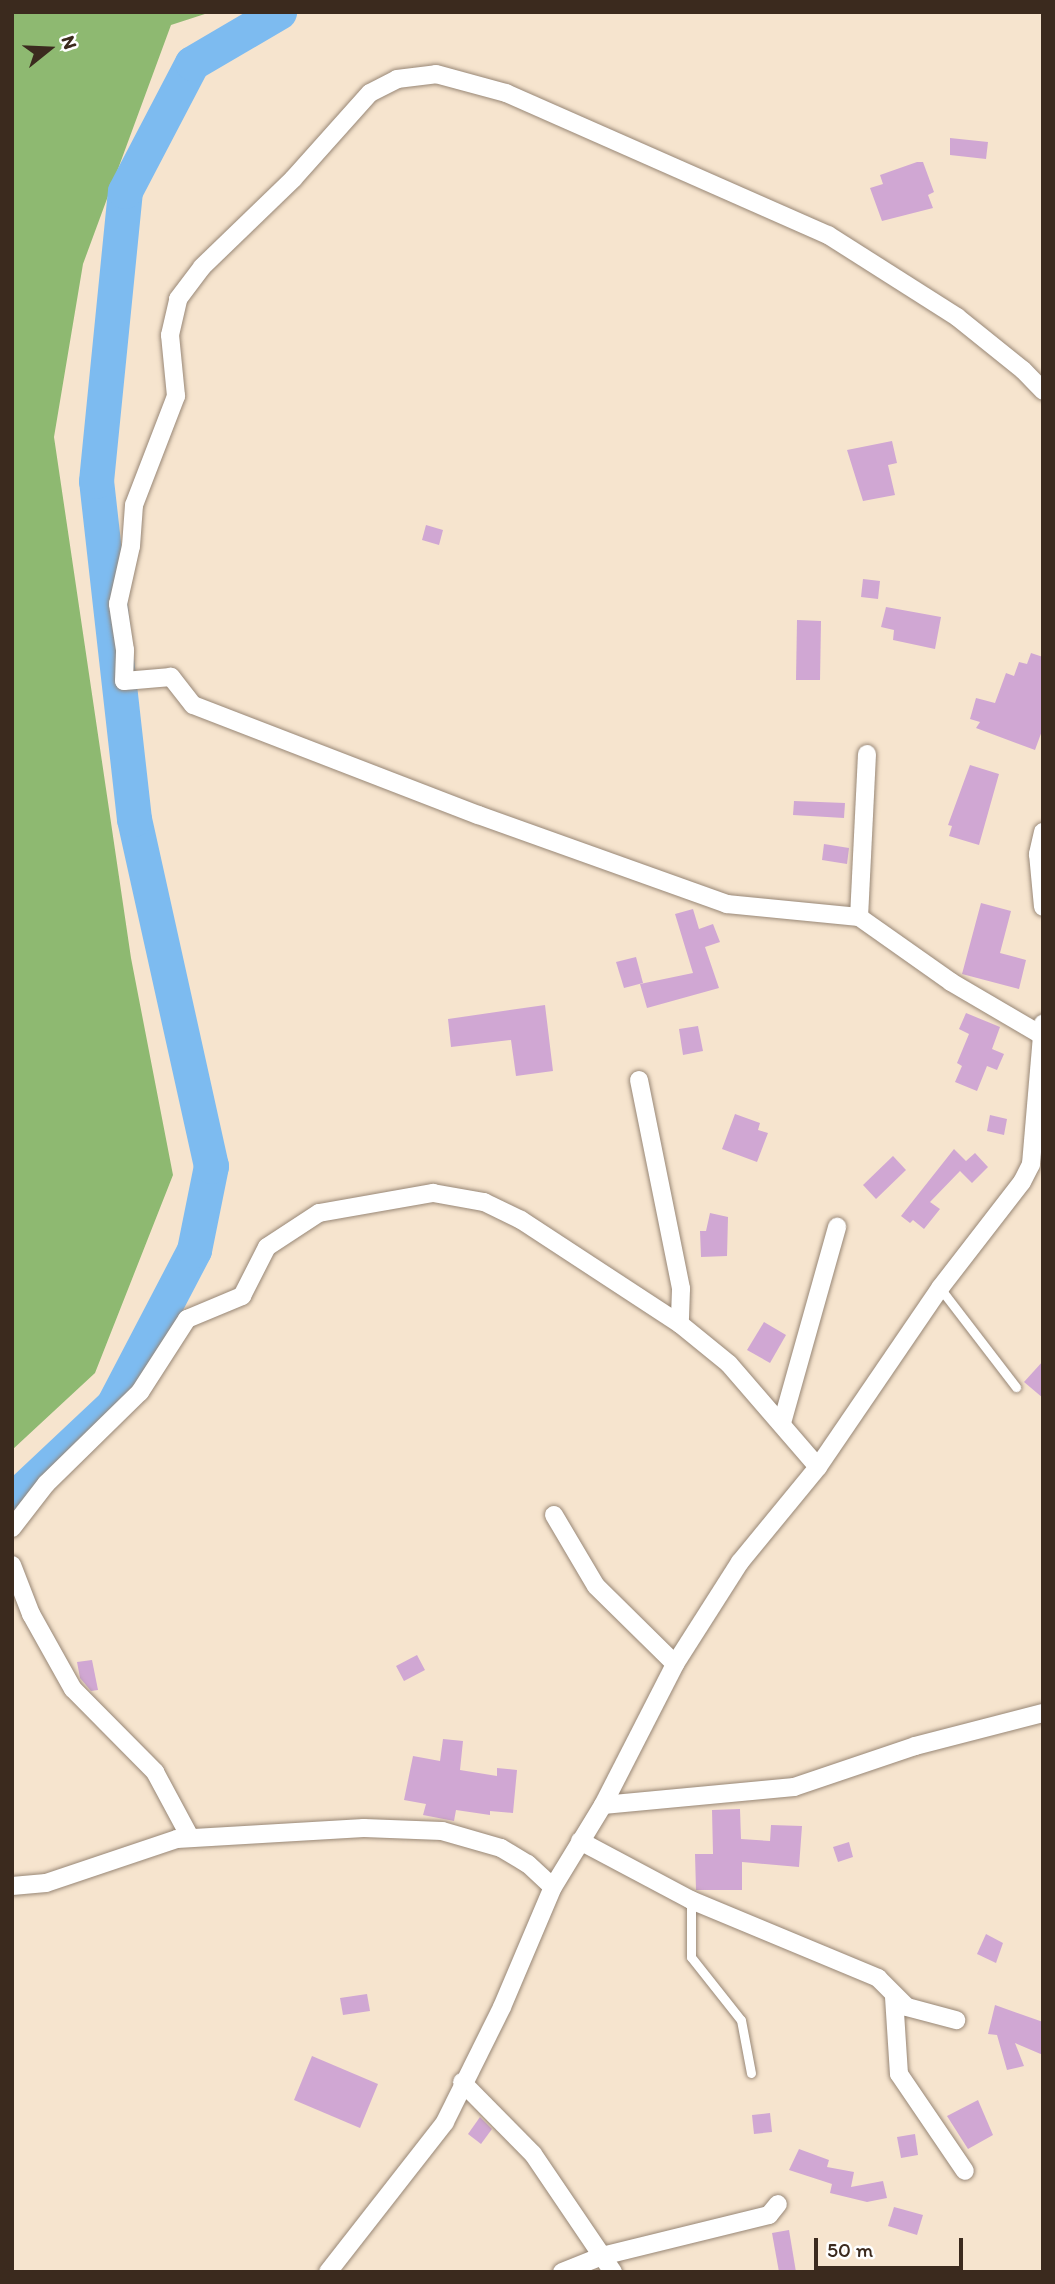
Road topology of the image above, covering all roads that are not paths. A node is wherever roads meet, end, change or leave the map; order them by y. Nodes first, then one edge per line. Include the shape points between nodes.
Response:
1 (1043, 391) edge
2 (867, 754) dead end
3 (1043, 832) edge
4 (1043, 907) edge
5 (859, 917) junction
6 (1043, 1024) edge
7 (1042, 1035) edge
8 (639, 1080) dead end
9 (1037, 1166) edge
10 (837, 1227) dead end
11 (940, 1288) junction
12 (680, 1324) junction
13 (1016, 1387) dead end
14 (782, 1423) junction
15 (818, 1467) junction
16 (554, 1515) dead end
17 (12, 1528) edge
18 (12, 1565) edge
19 (675, 1664) junction
20 (1043, 1713) edge
21 (603, 1805) junction
22 (190, 1837) junction
23 (580, 1841) junction
24 (12, 1885) edge
25 (553, 1887) junction
26 (691, 1900) junction
27 (894, 1997) junction
28 (956, 2020) dead end
29 (751, 2073) dead end
30 (462, 2082) junction
31 (965, 2171) dead end
32 (778, 2204) dead end
33 (602, 2256) junction
34 (328, 2272) edge
35 (562, 2272) edge
36 (612, 2272) edge

1 - 5 street via 957,317 828,235 506,93 436,74 397,79 370,93 293,179 202,267 178,299 170,335 176,396 134,505 131,546 118,604 124,681 171,677 193,705 478,815 727,904
2 - 5 street
3 - 4 street via 1038,854
5 - 7 street via 951,982
6 - 7 street
7 - 9 street
8 - 12 street via 681,1289
9 - 11 street
10 - 14 street
11 - 13 lane
11 - 15 street
12 - 14 street via 729,1364
12 - 17 street via 587,1261 484,1202 433,1193 319,1213 267,1247 242,1296 187,1319 140,1392 46,1484
14 - 15 street
15 - 19 street via 740,1562
16 - 19 street via 596,1586
18 - 22 street via 31,1614 73,1689 155,1772
19 - 21 street
20 - 21 street via 915,1746 794,1787
21 - 23 street
22 - 24 street via 46,1883
22 - 25 street via 363,1828 442,1831 501,1848
23 - 25 street
23 - 26 street
25 - 30 street via 502,2007
26 - 27 street via 878,1978
26 - 29 lane via 691,1957 741,2020
27 - 28 street via 907,2007
27 - 31 street via 899,2074
30 - 33 street via 533,2154
30 - 34 street via 445,2122
32 - 33 street via 768,2215
33 - 35 street
33 - 36 street

